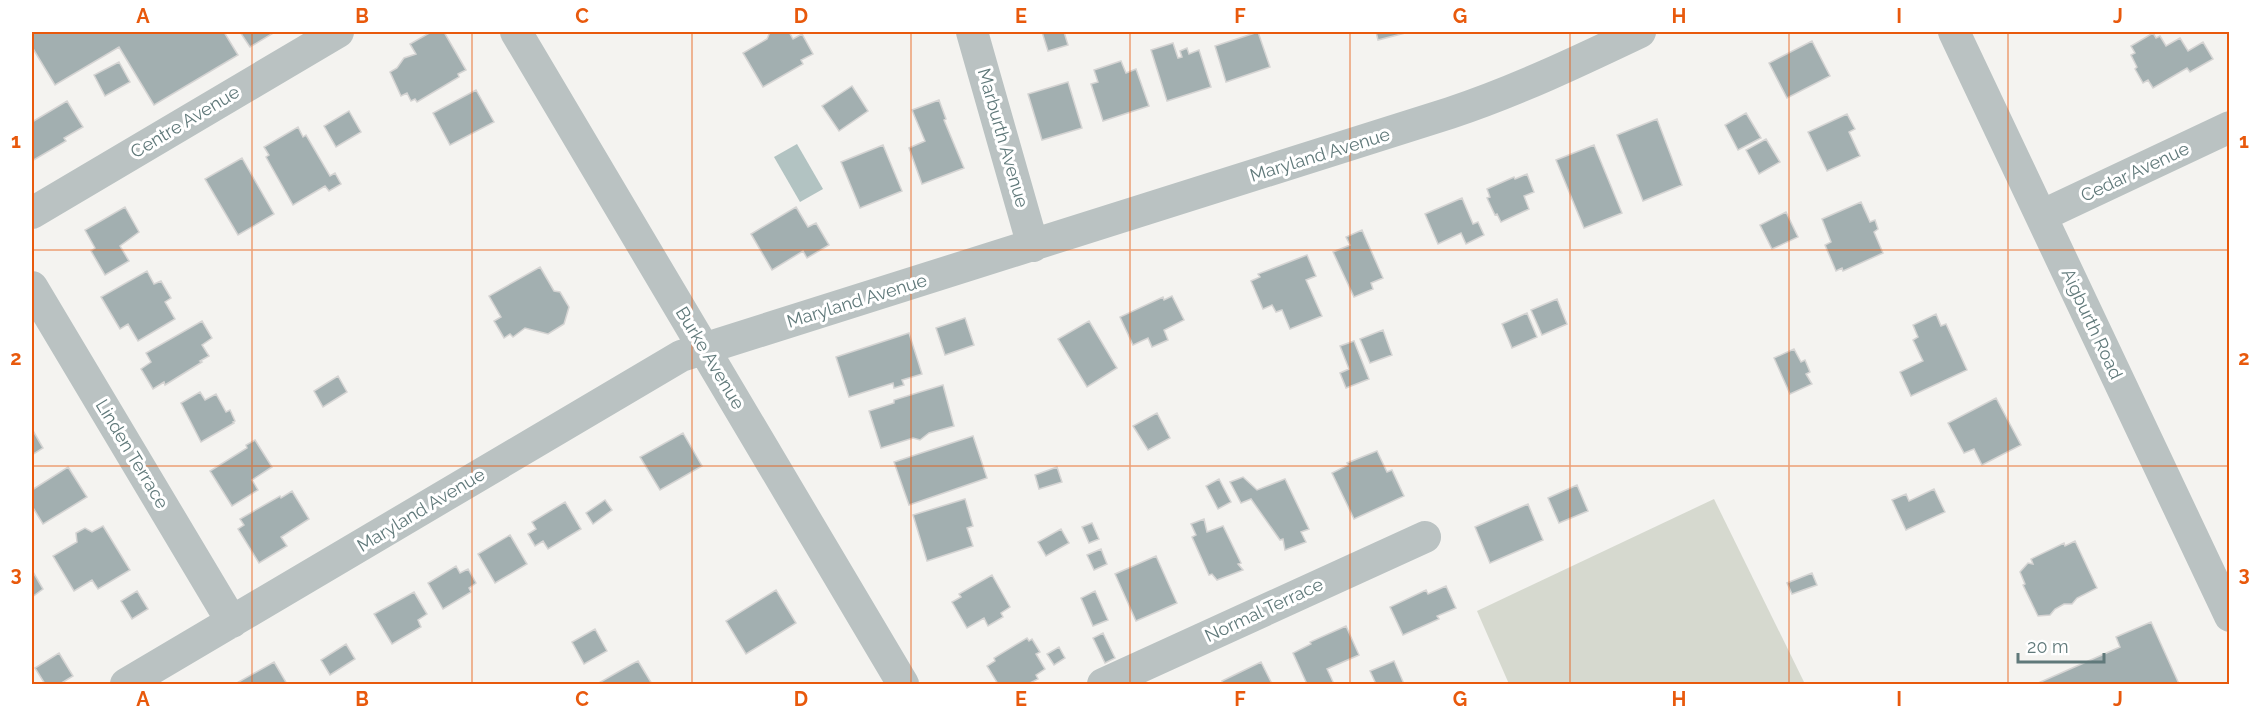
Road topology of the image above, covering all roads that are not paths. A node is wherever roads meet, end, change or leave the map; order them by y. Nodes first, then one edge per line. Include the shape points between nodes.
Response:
1 (338, 32) edge
2 (516, 32) edge
3 (972, 32) edge
4 (1640, 32) edge
5 (1954, 32) edge
6 (2229, 127) edge
7 (32, 213) edge
8 (2041, 216) junction
9 (1033, 246) junction
10 (32, 287) edge
11 (704, 349) junction
12 (1425, 537) dead end
13 (2229, 616) edge
14 (232, 622) junction
15 (140, 681) edge
16 (903, 684) edge
17 (1103, 684) edge

1 - 7 street, Centre Avenue
2 - 11 street, Burke Avenue
3 - 9 street, Marburth Avenue
4 - 9 street, Maryland Avenue via 1500,96
5 - 8 street, Aigburth Road
6 - 8 street, Cedar Avenue
8 - 13 street, Aigburth Road
9 - 11 street, Maryland Avenue
10 - 14 street, Linden Terrace
11 - 14 street, Maryland Avenue via 681,356
11 - 16 street, Burke Avenue
12 - 17 street, Normal Terrace
14 - 15 street, Maryland Avenue

